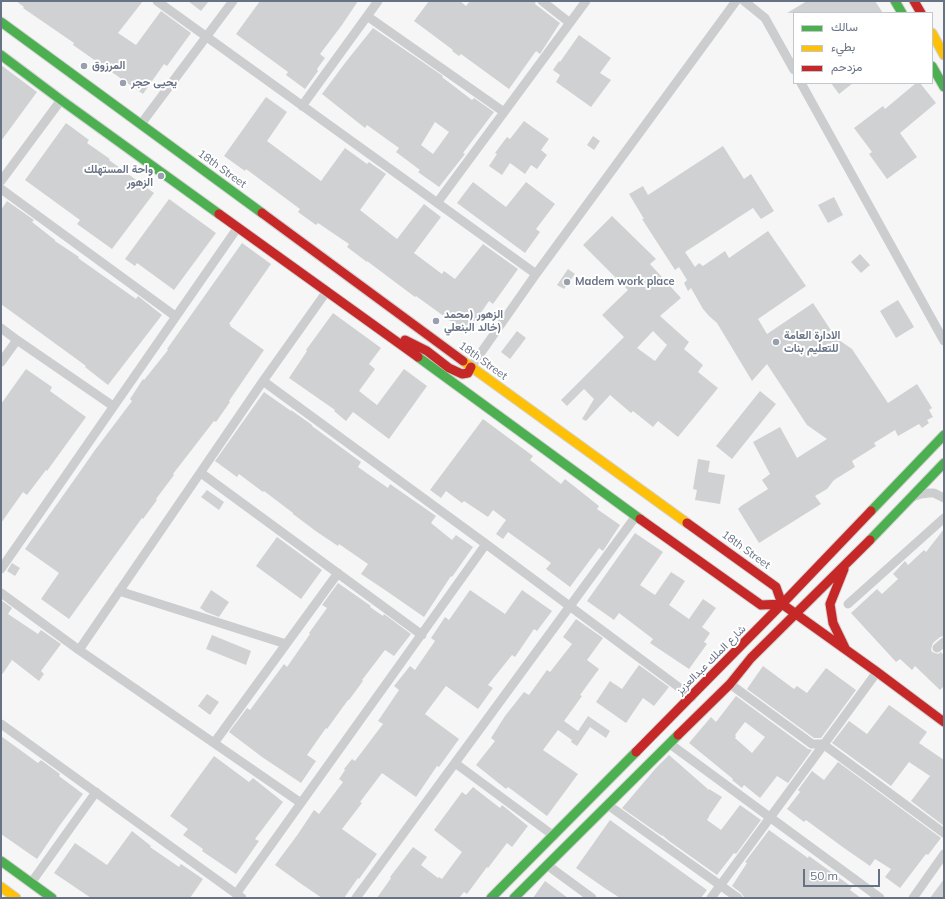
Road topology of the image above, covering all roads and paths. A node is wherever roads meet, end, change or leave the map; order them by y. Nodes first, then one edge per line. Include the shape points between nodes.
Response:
1 (157, 1) edge
2 (232, 1) edge
3 (378, 1) edge
4 (542, 1) edge
5 (586, 1) edge
6 (736, 1) edge
7 (744, 1) edge
8 (756, 1) edge
9 (895, 1) edge
10 (914, 1) edge
11 (901, 12) edge
12 (920, 12) edge
13 (367, 16) junction
14 (765, 18) junction
15 (1, 22) edge
16 (570, 23) junction
17 (933, 35) edge
18 (206, 36) junction
19 (944, 54) edge
20 (1, 55) edge
21 (793, 68) edge
22 (933, 68) edge
23 (802, 84) edge
24 (944, 87) edge
25 (61, 100) junction
26 (302, 106) junction
27 (504, 112) junction
28 (141, 124) junction
29 (1, 181) edge
30 (1, 189) edge
31 (437, 203) junction
32 (238, 227) junction
33 (536, 274) junction
34 (327, 291) junction
35 (175, 316) junction
36 (363, 317) junction
37 (1, 328) edge
38 (17, 340) junction
39 (944, 341) edge
40 (1, 362) edge
41 (471, 367) junction
42 (263, 382) junction
43 (113, 406) junction
44 (944, 435) edge
45 (944, 463) edge
46 (201, 473) junction
47 (910, 498) junction
48 (944, 498) edge
49 (636, 516) junction
50 (944, 518) edge
51 (486, 544) junction
52 (847, 562) junction
53 (1, 569) edge
54 (338, 574) junction
55 (119, 591) junction
56 (1, 593) edge
57 (782, 604) junction
58 (848, 604) dead end
59 (570, 606) junction
60 (796, 614) junction
61 (422, 635) junction
62 (286, 644) junction
63 (79, 650) junction
64 (846, 650) junction
65 (877, 672) junction
66 (730, 684) junction
67 (692, 697) junction
68 (944, 722) edge
69 (1, 724) edge
70 (214, 743) junction
71 (670, 744) junction
72 (823, 744) junction
73 (455, 763) junction
74 (96, 792) junction
75 (301, 803) junction
76 (608, 805) junction
77 (770, 817) junction
78 (944, 833) edge
79 (554, 836) junction
80 (944, 854) edge
81 (1, 861) edge
82 (547, 865) junction
83 (31, 883) junction
84 (720, 885) junction
85 (1, 887) edge
86 (239, 896) edge
87 (16, 898) edge
88 (52, 898) edge
89 (356, 898) edge
90 (491, 898) edge
91 (514, 898) edge
92 (592, 898) edge
93 (711, 898) edge
94 (738, 898) edge
95 (880, 898) edge
96 (913, 898) edge

1 - 18 street
2 - 18 street
3 - 13 street
4 - 16 street
5 - 16 street
6 - 33 street
7 - 14 street
8 - 14 street
9 - 11 street
10 - 12 street
13 - 26 street
13 - 27 street
14 - 21 street
15 - 28 street, 18th Street
16 - 27 street
17 - 19 street
18 - 26 street
18 - 28 street
20 - 25 street
22 - 24 street
23 - 39 street
25 - 29 street
25 - 32 street
26 - 31 street
27 - 31 street
28 - 41 street, 18th Street
30 - 35 street
31 - 33 street
32 - 34 street
32 - 35 street
33 - 41 street
34 - 36 street
34 - 42 street
35 - 43 street
36 - 41 street via 426,351 449,368 462,374 468,373
36 - 49 street
37 - 38 street
38 - 40 street
38 - 43 street
41 - 57 street, 18th Street via 776,587
42 - 46 street
42 - 51 street
43 - 53 street
44 - 57 street, شارع الملك عبدالعزيز
45 - 47 street
46 - 54 street
46 - 55 street
47 - 48 street via 929,493
47 - 52 street
49 - 57 street via 761,605
49 - 59 street
50 - 58 street
51 - 59 street
51 - 61 street
52 - 60 street
52 - 64 street via 830,604 833,623
54 - 61 street
54 - 62 street
55 - 62 street
55 - 63 street
56 - 63 street
57 - 60 street
57 - 67 street, شارع الملك عبدالعزيز
59 - 67 street
59 - 73 street
60 - 64 street
60 - 66 street via 751,658
61 - 75 street
62 - 70 street
63 - 70 street
64 - 65 street
65 - 68 street
65 - 72 street
66 - 71 street
66 - 72 street via 812,744
67 - 79 street, شارع الملك عبدالعزيز
69 - 74 street
70 - 75 street
71 - 76 street
71 - 77 street
72 - 77 street
72 - 78 street
73 - 79 street
73 - 89 street
74 - 83 street
74 - 86 street
75 - 86 street
76 - 82 street
76 - 84 street
77 - 84 street
77 - 95 street
79 - 90 street, شارع الملك عبدالعزيز
80 - 96 street
81 - 83 street
82 - 91 street
82 - 92 street
83 - 88 street
84 - 93 street
84 - 94 street
85 - 87 street

